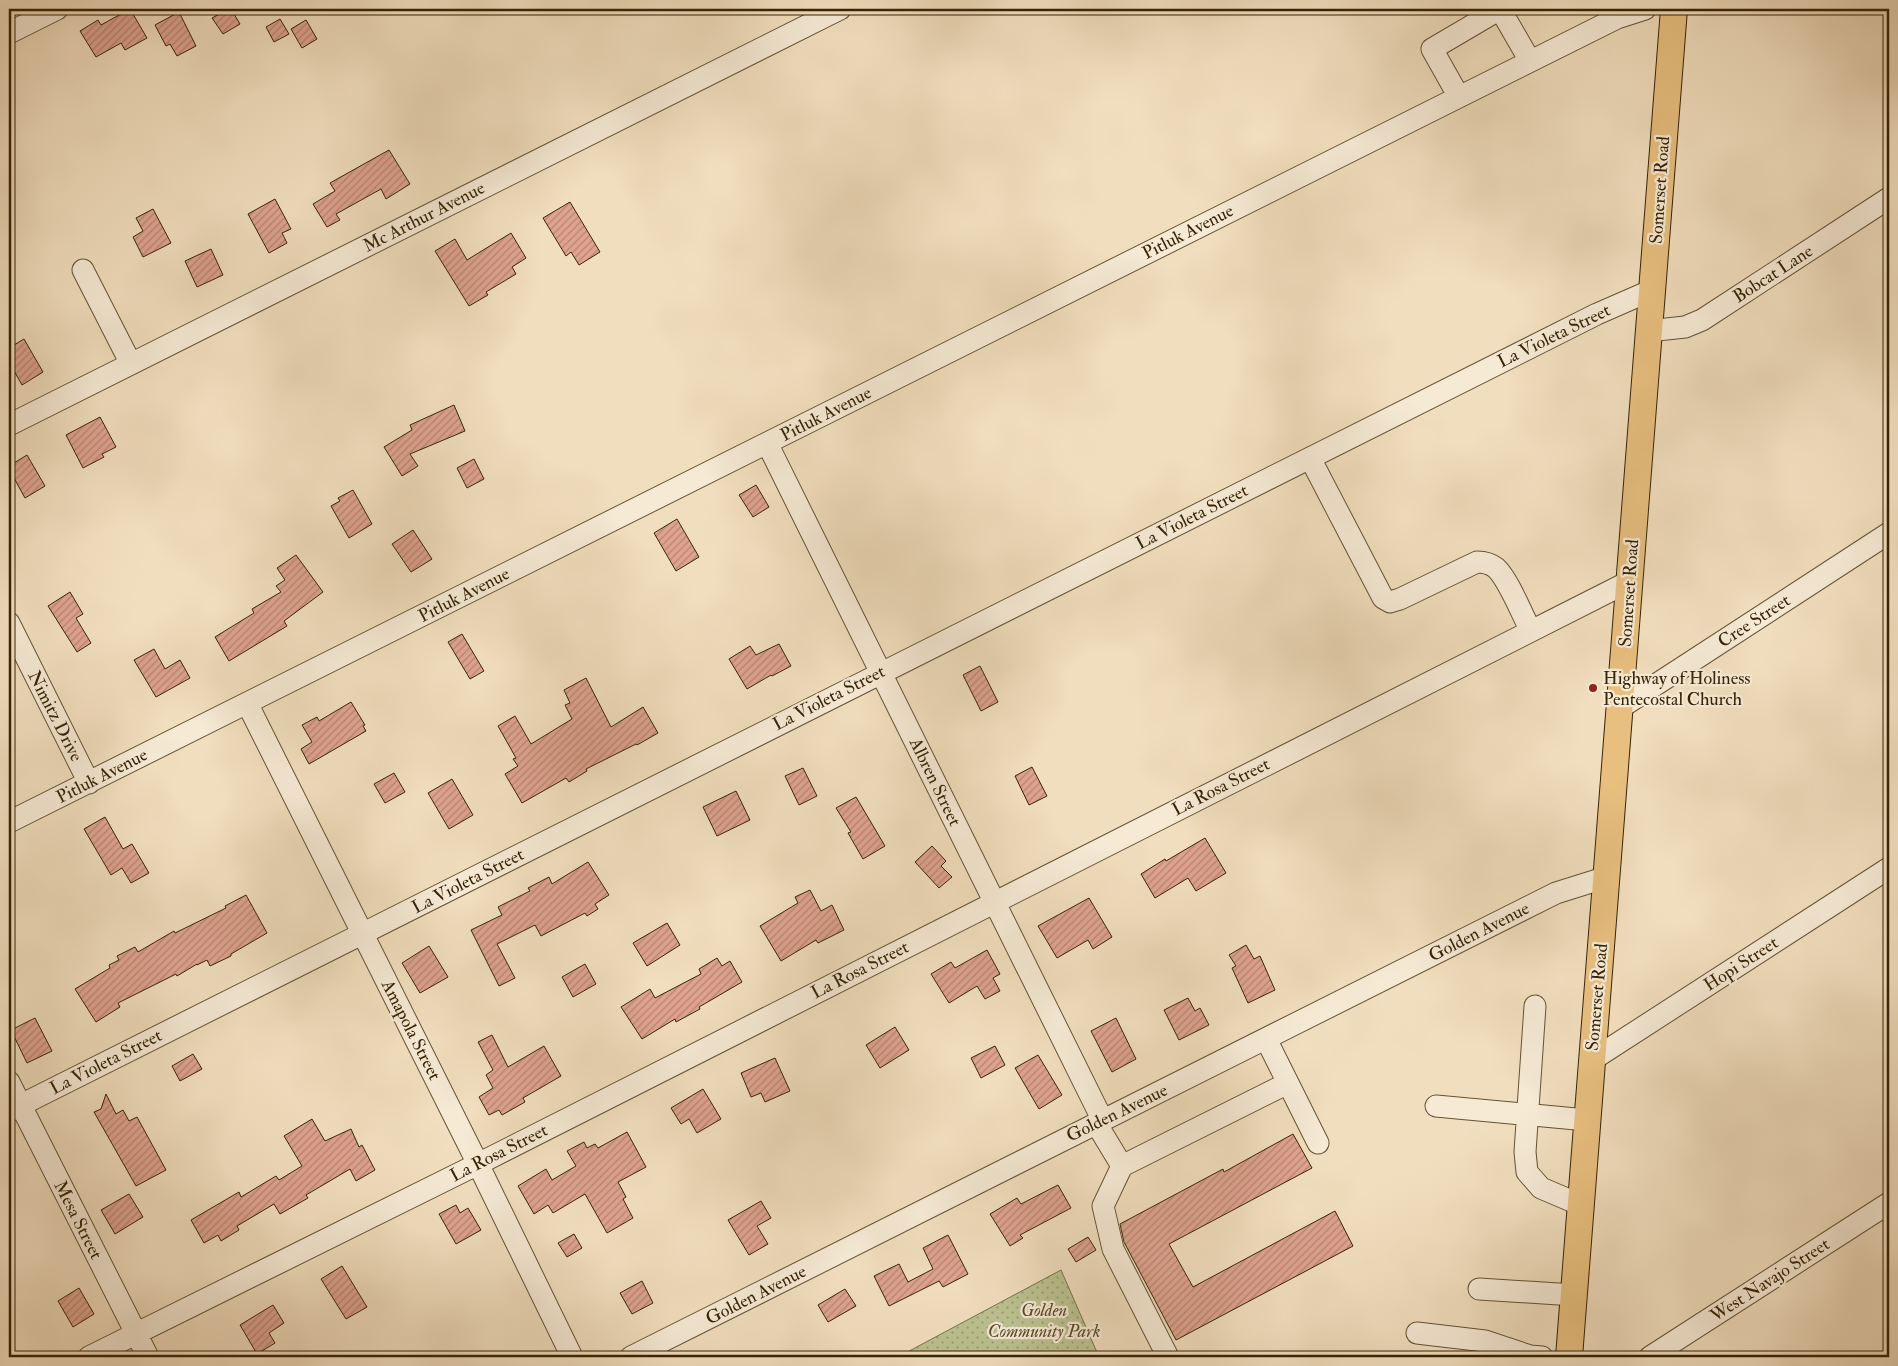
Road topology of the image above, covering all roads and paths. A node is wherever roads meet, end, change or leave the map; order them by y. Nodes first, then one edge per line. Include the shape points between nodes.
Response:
1 (57, 9) edge
2 (840, 9) edge
3 (1500, 9) edge
4 (1645, 9) edge
5 (1674, 9) edge
6 (33, 14) edge
7 (9, 33) edge
8 (1530, 61) junction
9 (1459, 97) junction
10 (1889, 198) edge
11 (83, 270) dead end
12 (1652, 290) junction
13 (1648, 331) junction
14 (131, 364) junction
15 (9, 425) edge
16 (767, 443) junction
17 (1310, 458) junction
18 (1889, 534) edge
19 (1630, 581) junction
20 (9, 623) edge
21 (1530, 631) junction
22 (881, 673) junction
23 (247, 703) junction
24 (1620, 708) junction
25 (89, 783) junction
26 (9, 822) edge
27 (1889, 868) edge
28 (1607, 877) junction
29 (994, 902) junction
30 (362, 934) junction
31 (1535, 1006) dead end
32 (1266, 1039) junction
33 (1592, 1060) junction
34 (9, 1082) edge
35 (1288, 1083) junction
36 (1436, 1106) dead end
37 (14, 1108) edge
38 (1528, 1114) junction
39 (1587, 1120) junction
40 (1100, 1122) junction
41 (1318, 1143) dead end
42 (478, 1164) junction
43 (1122, 1166) junction
44 (1889, 1203) edge
45 (1581, 1205) junction
46 (1479, 1289) dead end
47 (1574, 1295) junction
48 (1417, 1333) dead end
49 (136, 1334) junction
50 (89, 1357) edge
51 (148, 1357) edge
52 (572, 1357) edge
53 (632, 1357) edge
54 (1168, 1357) edge
55 (1542, 1357) edge
56 (1569, 1357) edge
57 (1650, 1357) edge

1 - 6 street
2 - 14 street, Mc Arthur Avenue
3 - 8 street
3 - 9 street via 1432,49
4 - 8 street, Pitluk Avenue via 1617,18
5 - 12 main road, Somerset Road
6 - 7 street
8 - 9 street, Pitluk Avenue
9 - 16 street, Pitluk Avenue
10 - 13 street, Bobcat Lane via 1702,320 1685,327
11 - 14 street
12 - 13 main road, Somerset Road
12 - 17 street, La Violeta Street via 1597,314
13 - 19 main road, Somerset Road
14 - 15 street, Mc Arthur Avenue
16 - 22 street, Albren Street
16 - 23 street, Pitluk Avenue
17 - 21 street via 1382,598 1390,602 1400,599 1484,562 1502,575
17 - 22 street, La Violeta Street
18 - 24 street, Cree Street
19 - 21 street, La Rosa Street
19 - 24 main road, Somerset Road
20 - 25 street, Nimitz Drive
21 - 29 street, La Rosa Street
22 - 29 street, Albren Street
22 - 30 street, La Violeta Street
23 - 25 street, Pitluk Avenue
23 - 30 street, Amapola Street
24 - 28 main road, Somerset Road
25 - 26 street, Pitluk Avenue
27 - 33 street, Hopi Street
28 - 32 street, Golden Avenue via 1556,893
28 - 33 main road, Somerset Road
29 - 40 street, Albren Street
29 - 42 street, La Rosa Street
30 - 37 street, La Violeta Street
30 - 42 street, Amapola Street
31 - 38 street
32 - 35 street
32 - 40 street, Golden Avenue
33 - 39 main road, Somerset Road
34 - 37 street, Mesa Street
35 - 41 street
35 - 43 street
36 - 38 street
37 - 49 street, Mesa Street
38 - 39 street
38 - 45 street via 1527,1172 1541,1188
39 - 45 main road, Somerset Road
40 - 43 street, Albren Street
40 - 53 street, Golden Avenue
42 - 49 street, La Rosa Street
42 - 52 street, Amapola Street
43 - 54 street via 1103,1206 1113,1249
44 - 57 street, West Navajo Street
45 - 47 main road, Somerset Road
46 - 47 street
47 - 56 main road, Somerset Road
48 - 55 street via 1485,1340
49 - 50 street, La Rosa Street
49 - 51 street, Mesa Street

